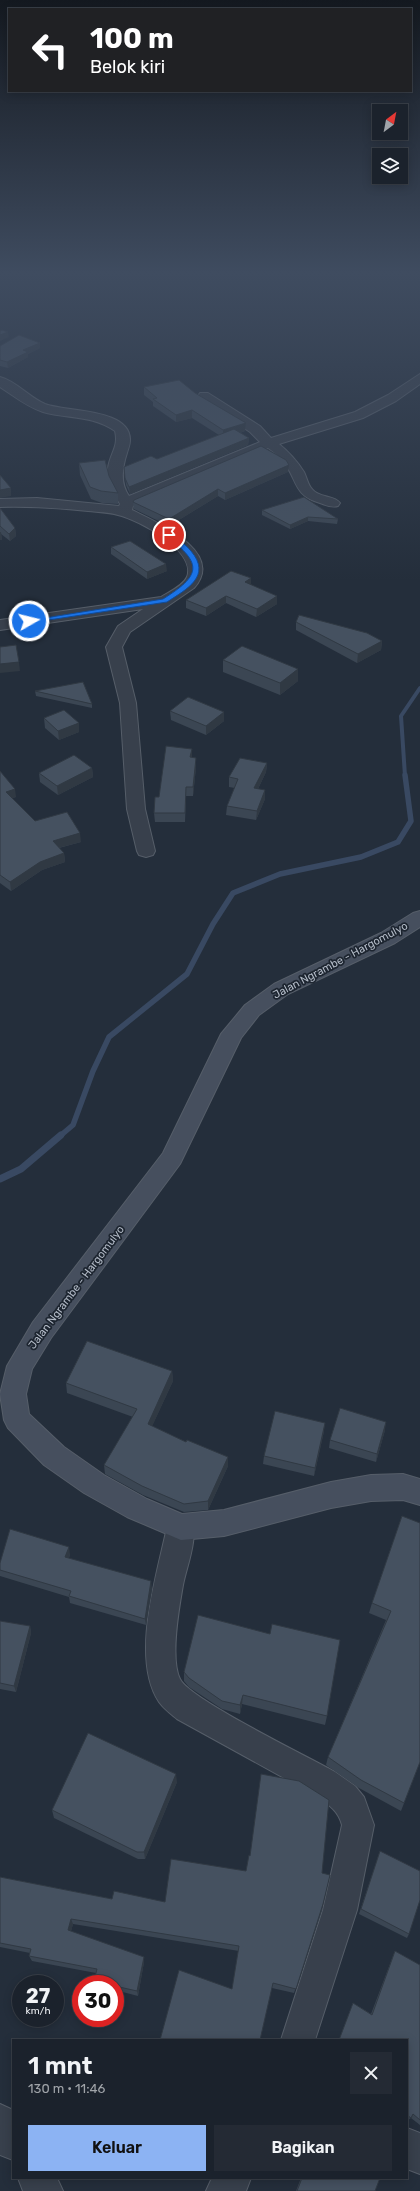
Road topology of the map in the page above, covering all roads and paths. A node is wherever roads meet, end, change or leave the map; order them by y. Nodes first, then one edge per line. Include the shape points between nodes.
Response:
1 (420, 378) edge
2 (0, 381) edge
3 (204, 396) edge
4 (268, 443) junction
5 (0, 503) edge
6 (333, 504) dead end
7 (126, 507) junction
8 (165, 601) junction
9 (0, 625) edge
10 (146, 851) dead end
11 (420, 918) edge
12 (6, 1397) edge
13 (420, 1492) edge
14 (181, 1527) junction
15 (298, 2039) edge
16 (0, 2122) edge
17 (12, 2140) edge
18 (408, 2147) edge
19 (420, 2156) edge
20 (37, 2179) edge
21 (232, 2179) edge
22 (44, 2191) edge
23 (225, 2191) edge

1 - 4 street via 392,398 359,415
2 - 7 street via 32,403 47,409 106,419 121,429 124,441 115,468 118,490
3 - 4 street via 255,428
4 - 6 street via 285,455 306,491 319,500
4 - 7 street via 136,498
5 - 7 street via 37,502
7 - 8 street via 122,511 169,535 184,546 194,558 197,568 194,578
8 - 9 street
8 - 10 street via 124,629 114,647 128,703 136,809
11 - 12 main road, Jalan Ngrambe - Hargomulyo via 388,938 280,990 252,1010 232,1034 172,1158 42,1330 20,1366
12 - 14 main road, Jalan Ngrambe - Hargomulyo via 17,1420 54,1456 112,1494
13 - 14 main road, Jalan Ngrambe - Hargomulyo via 403,1487 371,1488 332,1495 224,1523
14 - 15 street via 160,1643 167,1688 188,1708 324,1782 344,1797 353,1808 358,1825 340,1910
16 - 17 street
18 - 19 street
20 - 22 street
21 - 23 street

